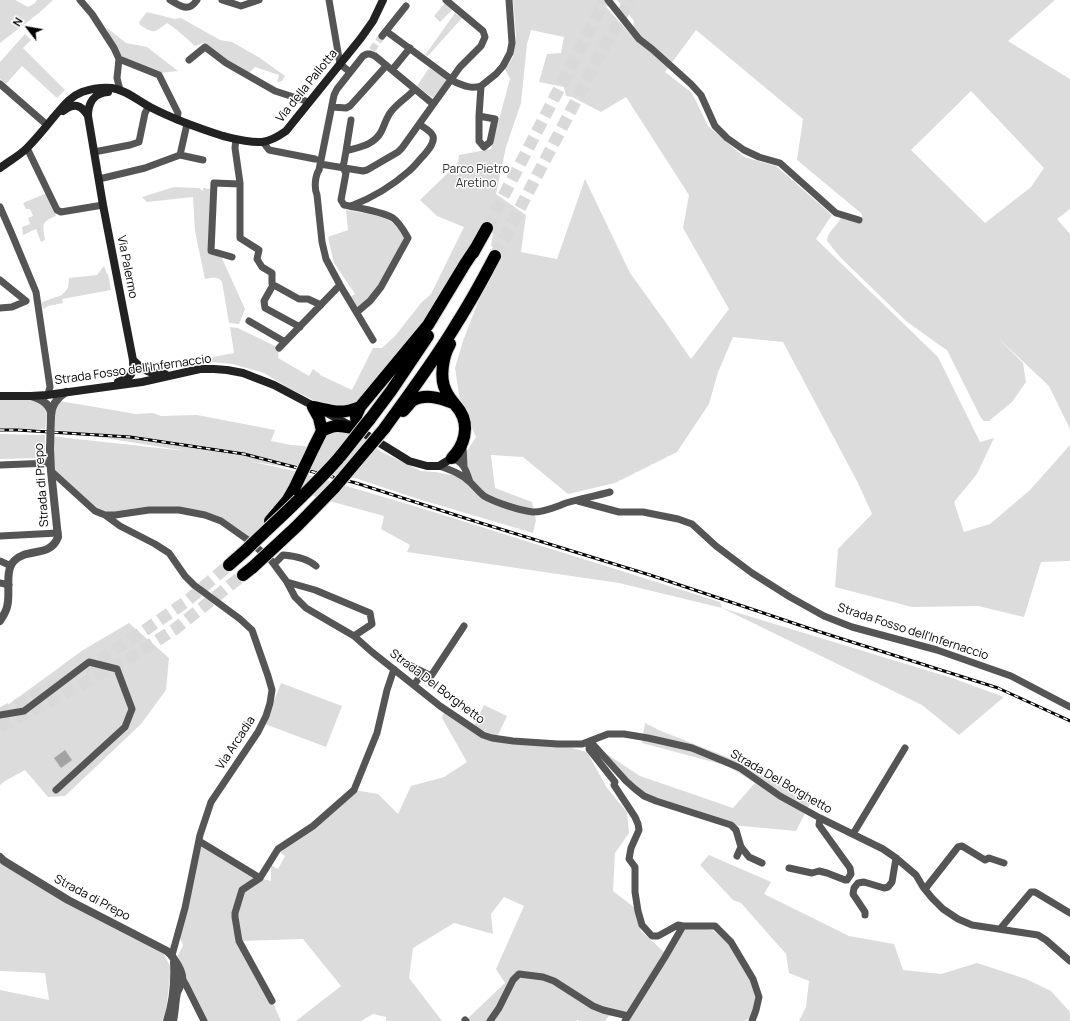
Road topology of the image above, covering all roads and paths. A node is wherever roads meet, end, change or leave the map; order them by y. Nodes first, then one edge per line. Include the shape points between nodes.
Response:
1 (80, 0) edge
2 (170, 0) edge
3 (197, 0) edge
4 (259, 0) edge
5 (329, 0) edge
6 (383, 0) edge
7 (446, 0) edge
8 (509, 0) edge
9 (608, 0) edge
10 (226, 1) edge
11 (406, 6) dead end
12 (410, 48) junction
13 (119, 59) junction
14 (189, 60) dead end
15 (340, 64) junction
16 (389, 68) junction
17 (334, 71) junction
18 (350, 72) junction
19 (118, 74) junction
20 (451, 79) junction
21 (344, 80) junction
22 (0, 84) edge
23 (481, 86) junction
24 (107, 88) junction
25 (414, 89) junction
26 (120, 90) junction
27 (309, 102) junction
28 (433, 104) junction
29 (146, 105) junction
30 (332, 107) junction
31 (88, 116) junction
32 (479, 116) dead end
33 (54, 117) junction
34 (177, 120) junction
35 (351, 120) dead end
36 (187, 124) junction
37 (419, 124) junction
38 (47, 125) junction
39 (236, 139) junction
40 (263, 142) junction
41 (27, 148) junction
42 (346, 151) junction
43 (94, 152) junction
44 (180, 155) junction
45 (315, 159) dead end
46 (203, 160) dead end
47 (320, 167) junction
48 (0, 168) edge
49 (343, 168) junction
50 (99, 179) junction
51 (240, 184) junction
52 (103, 205) junction
53 (351, 206) junction
54 (0, 208) edge
55 (859, 220) dead end
56 (487, 228) tunnel mouth
57 (477, 246) junction
58 (495, 256) tunnel mouth
59 (232, 257) dead end
60 (0, 280) edge
61 (273, 285) junction
62 (340, 285) junction
63 (478, 288) junction
64 (37, 298) junction
65 (26, 301) junction
66 (321, 305) junction
67 (0, 308) edge
68 (357, 312) junction
69 (248, 321) dead end
70 (300, 327) junction
71 (373, 340) dead end
72 (285, 342) junction
73 (279, 348) dead end
74 (133, 360) junction
75 (184, 372) junction
76 (110, 386) junction
77 (66, 392) junction
78 (48, 394) junction
79 (0, 396) edge
80 (31, 396) junction
81 (453, 403) junction
82 (313, 407) junction
83 (360, 407) junction
84 (51, 414) junction
85 (356, 429) junction
86 (386, 430) junction
87 (322, 431) junction
88 (463, 444) junction
89 (452, 458) junction
90 (0, 466) edge
91 (439, 466) junction
92 (51, 467) junction
93 (464, 467) junction
94 (458, 473) junction
95 (470, 482) junction
96 (610, 492) dead end
97 (578, 501) junction
98 (106, 515) junction
99 (58, 533) junction
100 (0, 536) edge
101 (243, 553) junction
102 (0, 561) edge
103 (274, 564) junction
104 (229, 565) tunnel mouth
105 (11, 566) junction
106 (316, 566) dead end
107 (243, 575) tunnel mouth
108 (288, 582) junction
109 (0, 583) edge
110 (9, 585) junction
111 (0, 620) edge
112 (464, 626) dead end
113 (354, 636) junction
114 (405, 663) dead end
115 (394, 669) junction
116 (423, 672) junction
117 (414, 685) junction
118 (1070, 707) edge
119 (0, 715) edge
120 (590, 741) junction
121 (906, 748) dead end
122 (56, 790) dead end
123 (820, 818) junction
124 (853, 834) junction
125 (199, 841) junction
126 (741, 848) junction
127 (737, 856) dead end
128 (0, 857) edge
129 (896, 858) junction
130 (762, 863) dead end
131 (1004, 863) dead end
132 (789, 868) dead end
133 (260, 878) junction
134 (925, 890) junction
135 (1070, 913) edge
136 (865, 915) dead end
137 (683, 926) junction
138 (1000, 929) junction
139 (173, 957) junction
140 (1070, 960) edge
141 (183, 980) junction
142 (173, 982) junction
143 (272, 1001) dead end
144 (626, 1018) edge
145 (167, 1021) edge
146 (173, 1021) edge
147 (204, 1021) edge
148 (490, 1021) edge
149 (752, 1021) edge

1 - 13 street via 92,14
2 - 3 street via 190,8
4 - 10 street via 241,6
5 - 15 street
6 - 15 main road, Via della Pallotta via 371,24
7 - 20 street via 483,31 485,37 481,46
8 - 23 street via 512,43 510,52 503,66
9 - 55 street via 639,39 701,95 715,126 727,138 759,158 780,163 836,213
11 - 12 street via 384,34
12 - 16 street
12 - 20 street
13 - 19 street
13 - 34 street via 159,76 178,113
14 - 27 street via 206,47 226,63 275,91
15 - 17 main road, Via della Pallotta
15 - 18 street
16 - 18 street via 371,52 363,56
16 - 25 street
16 - 30 street via 350,106
17 - 21 street
17 - 27 main road, Via della Pallotta
18 - 21 street
19 - 24 street
19 - 26 street
20 - 23 street via 468,87
20 - 28 street
21 - 30 street via 335,92
22 - 38 street
23 - 32 street
24 - 26 main road, Via della Pallotta
24 - 33 main road, Via della Pallotta via 81,92
25 - 28 street
25 - 42 street via 389,113 375,140
26 - 29 main road, Via della Pallotta
27 - 40 main road, Via della Pallotta via 286,131
28 - 37 street
29 - 31 main road via 113,92 99,93 91,102
29 - 34 main road, Via della Pallotta
29 - 43 street via 139,142
30 - 47 street
31 - 33 main road via 80,107 71,106
31 - 43 main road, Via Palermo
33 - 38 main road, Via della Pallotta
34 - 36 main road, Via della Pallotta
35 - 42 street
36 - 39 main road, Via della Pallotta
36 - 44 street
37 - 49 street via 402,148 367,170
37 - 53 street via 433,136 433,143 428,150 395,183
38 - 41 main road, Via della Pallotta
39 - 40 main road, Via della Pallotta
39 - 51 street
40 - 45 street via 269,150
41 - 48 main road, Via della Pallotta
41 - 52 street via 57,210 61,212
42 - 49 street
43 - 50 main road, Via Palermo
44 - 46 street
44 - 50 street via 145,168
47 - 49 street
47 - 62 street via 317,198 322,242 326,259
49 - 53 street via 346,173 341,200 344,205
50 - 52 main road, Via Palermo
51 - 59 street via 214,183 211,251
51 - 61 street via 240,238 258,250 257,259 262,267 272,272
52 - 74 main road, Via Palermo
53 - 68 street via 394,219 408,238 381,287
54 - 64 street
56 - 57 highway
57 - 83 highway via 428,325
57 - 101 highway, bridge via 423,345 391,391 338,459
58 - 63 highway
60 - 65 street
61 - 66 street via 299,299 308,299
61 - 70 street via 264,301 265,308
62 - 66 street
62 - 68 street
63 - 81 highway via 471,308 444,359 442,369 445,390
63 - 86 highway
64 - 65 street
64 - 78 street via 50,386
65 - 67 street via 12,307
66 - 70 street
68 - 71 street
69 - 72 street
70 - 72 street
72 - 73 street
74 - 75 main road via 150,373
74 - 76 main road via 130,376
75 - 76 main road, Strada Fosso dell'Infernaccio via 142,382
75 - 82 main road, Strada Fosso dell'Infernaccio via 214,369 243,373 274,385
76 - 77 main road, Strada Fosso dell'Infernaccio
77 - 78 main road, Strada Fosso dell'Infernaccio
77 - 84 street via 54,403
78 - 80 main road, Strada Fosso dell'Infernaccio
79 - 80 main road, Strada Fosso dell'Infernaccio
80 - 84 street via 45,402
81 - 86 highway via 437,397 421,398 412,402
81 - 88 highway via 464,418
82 - 83 highway via 342,412
82 - 85 main road, Strada Fosso dell'Infernaccio
82 - 87 highway
83 - 85 highway via 356,416
84 - 92 street, Strada di Prepo, bridge
85 - 87 highway via 339,425
85 - 91 main road, Strada Fosso dell'Infernaccio via 409,461
86 - 107 highway, bridge via 297,526
87 - 101 highway, bridge via 287,501
88 - 89 highway
88 - 93 street
89 - 91 main road
89 - 93 street
89 - 94 street
90 - 92 street
91 - 94 street, Strada Fosso dell'Infernaccio
92 - 98 street via 95,510
92 - 99 street, Strada di Prepo
93 - 95 street, Strada Fosso dell'Infernaccio
94 - 95 street, Strada Fosso dell'Infernaccio
95 - 97 street, Strada Fosso dell'Infernaccio via 494,501 526,511 545,510
96 - 97 street
97 - 118 street, Strada Fosso dell'Infernaccio via 619,512 643,512 692,524 752,573 824,616 852,627 937,650 1011,676
98 - 103 street, Strada Del Borghetto via 149,510 179,510 205,515 221,521 248,540
98 - 125 street, Via Arcadia via 120,526 169,553 194,585 252,630 272,690 266,716 258,732 211,802
99 - 100 street
99 - 105 street, Strada di Prepo via 56,543 52,547 26,554
101 - 104 highway
102 - 105 street
103 - 106 street via 283,555 296,556
103 - 108 street, Strada Del Borghetto
105 - 110 street
108 - 113 street, Strada Del Borghetto via 295,597 306,608
108 - 113 street via 315,590 370,613 372,624
109 - 110 street
110 - 111 street via 8,606
112 - 116 street via 431,676
113 - 115 street, Strada Del Borghetto
114 - 116 street
115 - 117 street, Strada Del Borghetto
115 - 133 street via 376,733 354,790 313,826 278,850
116 - 117 street
117 - 120 street, Strada Del Borghetto via 452,714 483,735 492,738 558,744 582,744
119 - 122 street via 24,711 89,662 117,669 132,709 125,727
120 - 123 street, Strada Del Borghetto via 608,734 624,734 692,748 740,768 780,796
120 - 126 street via 626,782 644,796 731,825 736,830
120 - 137 street via 589,748 615,782 614,785 638,824 639,830 629,859 635,866 635,892 642,925 652,936 658,936 678,925
121 - 124 street
123 - 124 street, Strada Del Borghetto
123 - 132 street via 818,825 850,868 851,874 845,880 819,871 812,873
124 - 129 street, Strada Del Borghetto
125 - 133 street
125 - 139 street, Via Arcadia
126 - 127 street
126 - 130 street
128 - 139 street, Strada di Prepo via 68,900 167,951
129 - 134 street, Strada Del Borghetto via 916,875
129 - 136 street via 892,882 888,887 864,882 858,883 854,888 853,894
131 - 134 street via 989,858 985,860 962,846 958,847
133 - 143 street via 242,890 235,917 239,940
134 - 138 street, Strada Del Borghetto via 943,909 958,919 972,925
135 - 138 street via 1031,892
137 - 144 street
137 - 149 street via 714,926 731,942 753,979 759,997
138 - 140 street, Strada Del Borghetto via 1038,935
139 - 141 street
139 - 142 street
141 - 142 street
141 - 146 street via 177,992
141 - 147 street
142 - 145 street
144 - 148 street via 593,1006 554,981 519,974

